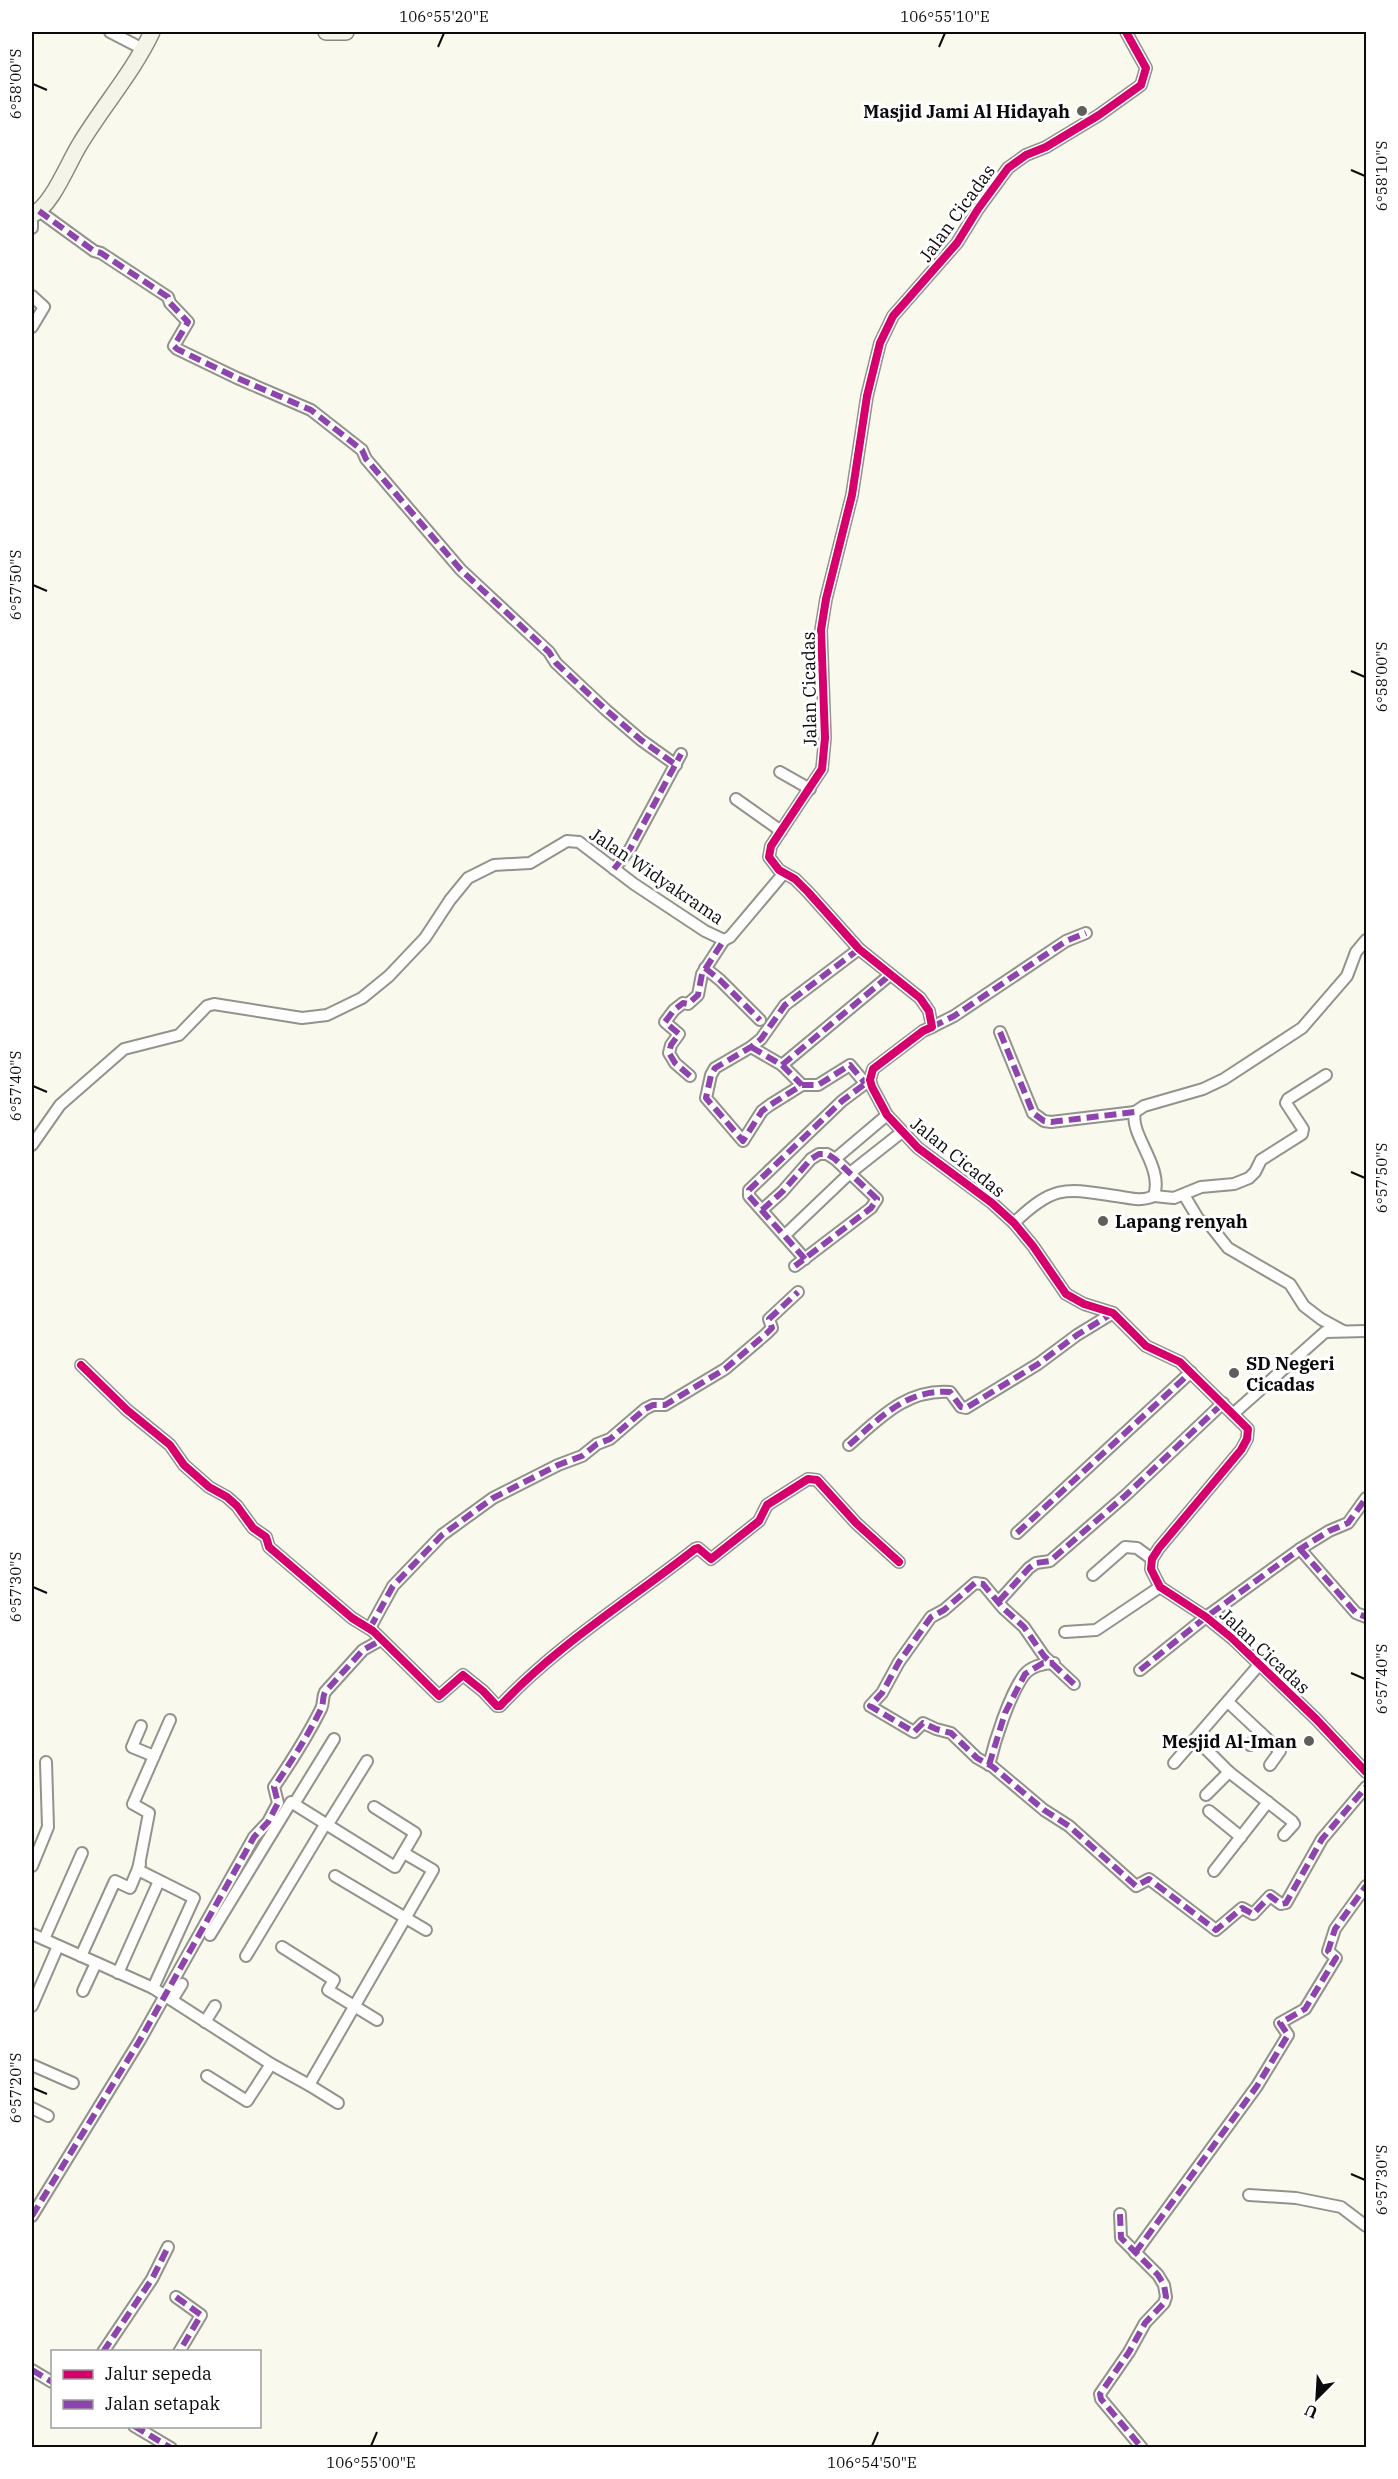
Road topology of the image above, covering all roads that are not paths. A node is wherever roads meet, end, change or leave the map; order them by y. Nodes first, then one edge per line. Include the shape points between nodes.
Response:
1 (110, 32) edge
2 (152, 32) edge
3 (326, 32) edge
4 (346, 32) edge
5 (1126, 32) edge
6 (143, 49) junction
7 (34, 215) edge
8 (32, 228) edge
9 (32, 296) edge
10 (32, 327) edge
11 (681, 754) dead end
12 (676, 765) junction
13 (780, 772) dead end
14 (810, 789) junction
15 (736, 799) dead end
16 (781, 831) junction
17 (614, 869) junction
18 (784, 873) junction
19 (1086, 933) dead end
20 (724, 940) junction
21 (1366, 940) edge
22 (859, 949) junction
23 (705, 968) junction
24 (890, 975) junction
25 (760, 1020) dead end
26 (932, 1027) junction
27 (1000, 1032) dead end
28 (751, 1047) junction
29 (782, 1065) junction
30 (1326, 1075) dead end
31 (690, 1076) dead end
32 (868, 1082) junction
33 (802, 1084) junction
34 (1135, 1112) junction
35 (886, 1115) junction
36 (902, 1132) junction
37 (32, 1145) edge
38 (835, 1159) junction
39 (850, 1173) junction
40 (1184, 1195) junction
41 (1154, 1196) junction
42 (762, 1210) junction
43 (1014, 1223) junction
44 (784, 1235) junction
45 (798, 1292) dead end
46 (1113, 1313) junction
47 (1343, 1330) junction
48 (1366, 1331) edge
49 (81, 1365) dead end
50 (1191, 1372) junction
51 (1223, 1404) junction
52 (1233, 1414) junction
53 (849, 1445) dead end
54 (1366, 1498) edge
55 (1017, 1533) dead end
56 (1300, 1549) junction
57 (1152, 1559) junction
58 (899, 1562) dead end
59 (1093, 1575) dead end
60 (1160, 1587) junction
61 (999, 1601) junction
62 (1206, 1617) junction
63 (1366, 1617) edge
64 (370, 1628) junction
65 (1065, 1632) dead end
66 (381, 1640) junction
67 (1054, 1663) junction
68 (1259, 1665) junction
69 (1140, 1670) dead end
70 (1074, 1684) dead end
71 (1228, 1702) junction
72 (170, 1720) dead end
73 (141, 1726) dead end
74 (1261, 1733) junction
75 (334, 1739) dead end
76 (1196, 1739) junction
77 (1250, 1745) dead end
78 (154, 1756) junction
79 (367, 1761) dead end
80 (46, 1762) dead end
81 (1174, 1763) dead end
82 (989, 1765) junction
83 (1270, 1765) dead end
84 (1229, 1772) junction
85 (1366, 1772) edge
86 (1366, 1787) edge
87 (1206, 1796) dead end
88 (1268, 1802) junction
89 (294, 1804) junction
90 (374, 1807) dead end
91 (1209, 1810) dead end
92 (327, 1824) junction
93 (1284, 1835) dead end
94 (1241, 1837) junction
95 (82, 1853) dead end
96 (404, 1853) junction
97 (32, 1866) edge
98 (138, 1870) junction
99 (1214, 1871) dead end
100 (334, 1876) dead end
101 (159, 1881) junction
102 (1366, 1886) edge
103 (405, 1917) junction
104 (426, 1930) dead end
105 (32, 1934) edge
106 (210, 1935) dead end
107 (44, 1940) junction
108 (58, 1946) junction
109 (282, 1947) dead end
110 (81, 1956) junction
111 (246, 1956) dead end
112 (96, 1963) junction
113 (118, 1972) junction
114 (182, 1984) dead end
115 (83, 1991) dead end
116 (163, 1994) junction
117 (32, 2006) edge
118 (215, 2006) dead end
119 (354, 2006) junction
120 (377, 2020) dead end
121 (205, 2022) junction
122 (134, 2043) dead end
123 (272, 2064) junction
124 (32, 2065) edge
125 (207, 2076) dead end
126 (73, 2083) dead end
127 (309, 2085) junction
128 (338, 2103) dead end
129 (32, 2108) edge
130 (48, 2116) dead end
131 (1249, 2194) dead end
132 (1120, 2214) dead end
133 (32, 2216) edge
134 (1366, 2226) edge
135 (168, 2247) dead end
136 (1135, 2253) junction
137 (176, 2297) dead end
138 (104, 2350) edge
139 (180, 2350) edge
140 (32, 2370) edge
141 (51, 2381) edge
142 (136, 2428) edge
143 (171, 2448) edge
144 (1142, 2448) edge

1 - 6 street
2 - 6 street
3 - 4 street
5 - 14 street, Jalan Cicadas via 1146,69 1141,85 1099,115 1008,168 957,243 885,329 867,396 852,495 826,599 821,630 825,758
6 - 7 street
7 - 8 street
7 - 12 street via 168,297 188,322 175,348 314,413 362,450 461,570 556,663 641,740
9 - 10 street via 44,307
11 - 12 street
12 - 17 street via 630,849
13 - 14 street
14 - 16 street, Jalan Cicadas
15 - 16 street
16 - 18 street, Jalan Cicadas via 769,851 772,862
17 - 20 street, Jalan Widyakrama
17 - 37 street, Jalan Widyakrama via 571,840 530,863 494,865 481,870 468,878 425,938 362,998 327,1015 302,1018 224,1004 207,1006 179,1035 124,1048 60,1105
18 - 20 street, Jalan Widyakrama
18 - 22 street, Jalan Cicadas via 808,892
19 - 26 street via 1066,941
20 - 23 street
21 - 34 street via 1356,952 1349,974 1302,1028 1224,1079
22 - 24 street, Jalan Cicadas
22 - 28 street via 785,1005
23 - 25 street
23 - 31 street via 698,995 674,1010 665,1022 679,1034 669,1053
24 - 26 street, Jalan Cicadas via 920,998 929,1011
24 - 29 street
26 - 32 street via 883,1059
27 - 34 street via 1039,1118 1051,1122
28 - 29 street
28 - 33 street via 715,1068 707,1091 707,1101 741,1140 762,1111
29 - 33 street
30 - 40 street via 1286,1103 1303,1128 1300,1136 1261,1160 1256,1173 1249,1178 1234,1184 1201,1187
32 - 33 street via 850,1065 818,1085
32 - 35 street, Jalan Cicadas
32 - 42 street via 842,1101 748,1190
34 - 41 street via 1156,1183
35 - 36 street, Jalan Cicadas
35 - 38 street
36 - 39 street
36 - 43 street, Jalan Cicadas
38 - 39 street
38 - 42 street via 827,1154 811,1159
39 - 44 street
39 - 44 street via 877,1202 800,1263
40 - 41 street
40 - 47 street via 1199,1220 1209,1224 1228,1248 1290,1284 1304,1306
41 - 43 street via 1141,1200 1078,1189 1061,1191 1032,1206
42 - 44 street
43 - 46 street, Jalan Cicadas via 1066,1294
45 - 64 street via 769,1319 772,1328 725,1369 665,1405 645,1409 610,1439 582,1456 493,1498 442,1535 393,1586
46 - 50 street, Jalan Cicadas via 1146,1346 1180,1362
46 - 53 street via 964,1408 950,1392 931,1392 882,1414
47 - 48 street
47 - 52 street via 1325,1332
49 - 64 street via 127,1410 171,1445 184,1465 237,1506 253,1528 266,1537 269,1547 352,1618
50 - 51 street, Jalan Cicadas
50 - 55 street
51 - 52 street, Jalan Cicadas
51 - 61 street via 1050,1561 1029,1568
52 - 57 street, Jalan Cicadas via 1248,1429 1247,1439
54 - 56 street via 1348,1523
56 - 62 street
56 - 63 street via 1356,1613
57 - 59 street via 1137,1548 1125,1547
57 - 60 street via 1151,1569
58 - 66 street via 817,1480 808,1479 767,1505 759,1521 711,1559 695,1549 546,1661 499,1707 463,1675 438,1695
60 - 62 street, Jalan Cicadas
60 - 65 street via 1096,1630
61 - 67 street
61 - 82 street via 983,1584 975,1583 931,1617 870,1706 914,1732 926,1723 951,1732
62 - 68 street, Jalan Cicadas
62 - 69 street
64 - 66 street
66 - 116 street via 363,1650 325,1692 318,1715 274,1788 277,1807 254,1837
67 - 70 street
67 - 82 street via 1043,1663 1025,1674 1005,1713
68 - 71 street
68 - 85 street, Jalan Cicadas
71 - 74 street
71 - 76 street
72 - 78 street
73 - 78 street via 132,1747
74 - 77 street
74 - 83 street via 1280,1751
75 - 89 street
76 - 81 street
76 - 84 street
78 - 98 street via 133,1804 150,1813 146,1828 154,1832
79 - 92 street
80 - 97 street via 48,1827
82 - 86 street via 1069,1826 1136,1886 1149,1879 1216,1930 1240,1909 1253,1914 1270,1896 1286,1903 1322,1839
84 - 87 street
84 - 88 street
88 - 93 street via 1294,1823
88 - 94 street
89 - 92 street
89 - 106 street via 291,1802
90 - 96 street via 415,1833
91 - 94 street
92 - 96 street via 395,1867
92 - 111 street
94 - 99 street
95 - 107 street
96 - 103 street via 433,1870
98 - 101 street
98 - 110 street via 130,1888 115,1881
100 - 103 street
101 - 113 street
101 - 116 street via 194,1898
102 - 136 street via 1335,1929 1328,1951 1336,1957 1335,1961 1307,2006 1280,2023 1288,2035 1257,2086
103 - 104 street
103 - 119 street
105 - 107 street
107 - 108 street
108 - 110 street
108 - 117 street
109 - 119 street via 334,1980 328,1990
110 - 112 street
112 - 113 street
112 - 115 street
113 - 116 street
114 - 116 street
116 - 121 street
116 - 122 street
116 - 133 street via 117,2081
118 - 121 street
119 - 120 street
119 - 127 street
121 - 123 street
123 - 125 street via 247,2101
123 - 127 street
124 - 126 street
127 - 128 street
129 - 130 street
131 - 134 street via 1341,2207
132 - 136 street via 1121,2238
135 - 138 street via 152,2279
136 - 144 street via 1158,2275 1166,2296 1100,2394
137 - 139 street via 201,2315
140 - 141 street
142 - 143 street

